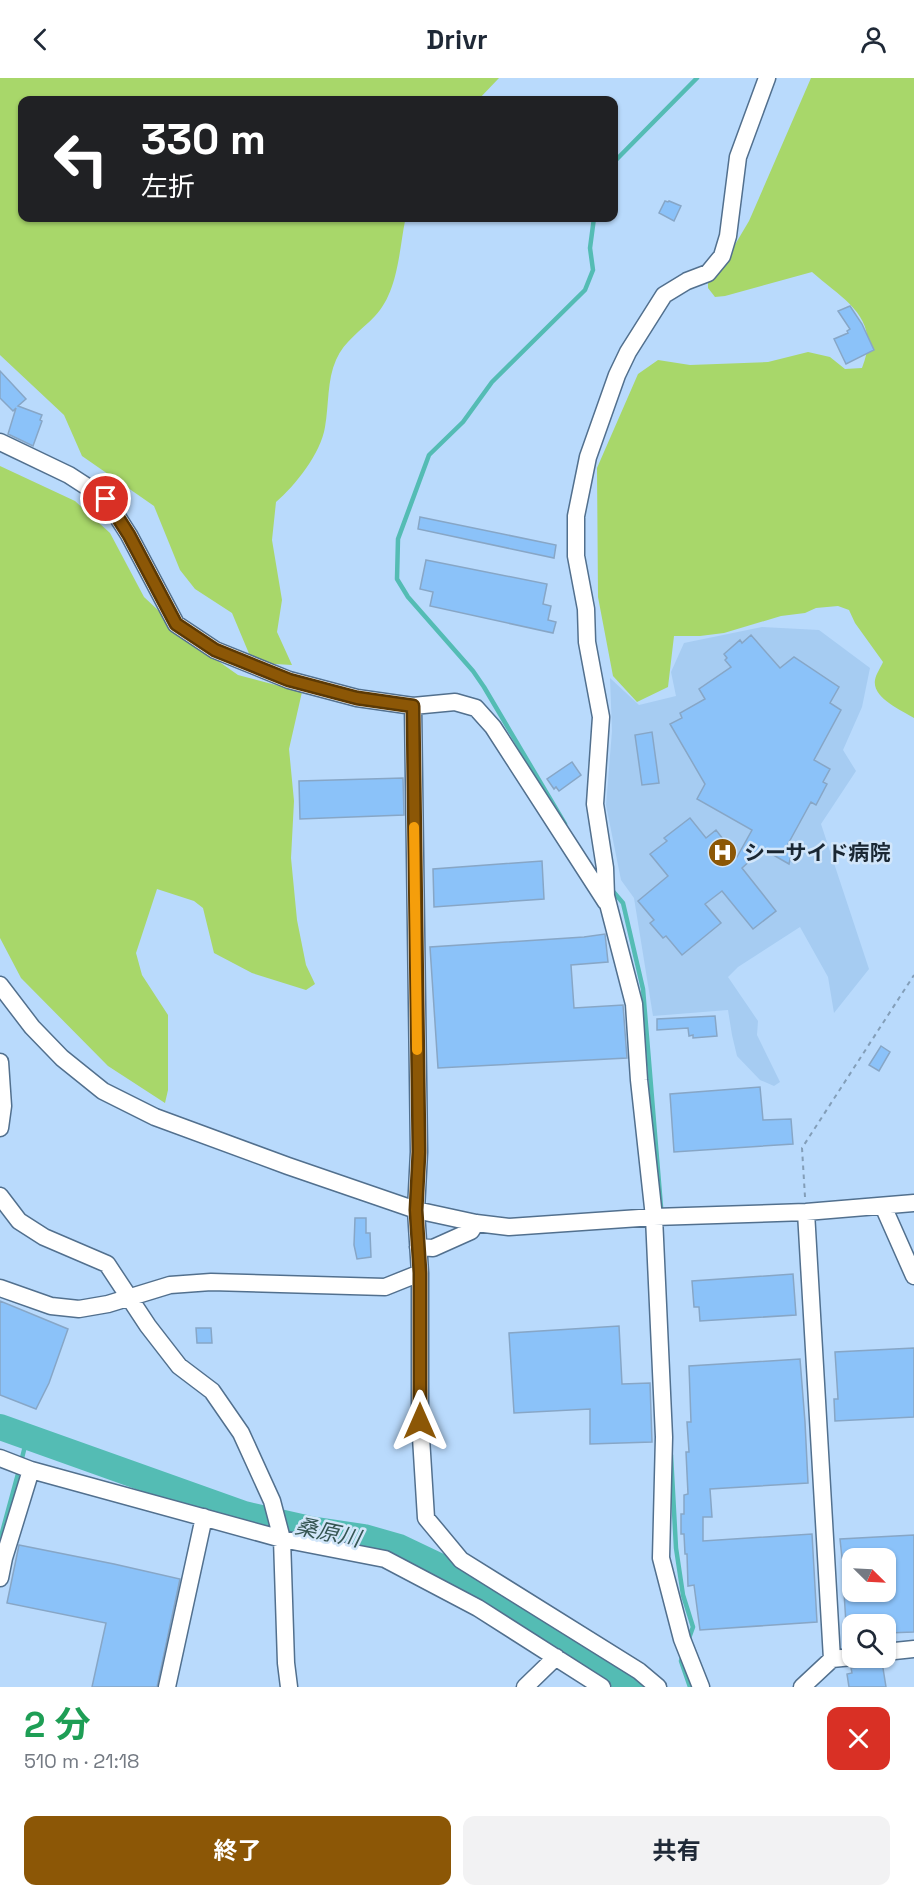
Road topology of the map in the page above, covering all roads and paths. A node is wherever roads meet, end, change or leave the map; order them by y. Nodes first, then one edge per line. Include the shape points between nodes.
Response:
1 (767, 78) edge
2 (0, 442) edge
3 (413, 706) junction
4 (608, 902) junction
5 (914, 975) edge
6 (0, 985) edge
7 (0, 1062) edge
8 (0, 1128) edge
9 (0, 1196) edge
10 (914, 1203) edge
11 (883, 1206) junction
12 (416, 1210) junction
13 (806, 1212) junction
14 (654, 1217) junction
15 (476, 1223) junction
16 (418, 1247) junction
17 (420, 1273) junction
18 (914, 1276) edge
19 (0, 1288) edge
20 (130, 1296) junction
21 (5, 1460) edge
22 (31, 1470) junction
23 (204, 1517) junction
24 (282, 1539) junction
25 (0, 1578) edge
26 (914, 1649) edge
27 (896, 1651) edge
28 (556, 1657) junction
29 (842, 1658) edge
30 (832, 1659) junction
31 (167, 1687) edge
32 (289, 1687) edge
33 (525, 1687) edge
34 (602, 1687) edge
35 (658, 1687) edge
36 (701, 1687) edge
37 (802, 1687) edge

1 - 4 street via 738,156 722,256 708,273 664,296 628,351 588,457 576,516 576,556 601,717 596,804
2 - 3 street via 69,475 106,499 176,624 215,650 289,680 357,698
3 - 4 street via 455,702 476,708 493,727
3 - 12 street via 419,1152
4 - 14 street via 634,1004
5 - 13 path via 802,1148
6 - 12 street via 32,1027 103,1092 155,1117
7 - 8 street
9 - 20 street via 19,1221 44,1237 107,1264
10 - 11 street
11 - 13 street
11 - 18 street
12 - 15 street
12 - 16 street
13 - 14 street
13 - 30 street
14 - 15 street via 509,1227
14 - 36 street via 664,1437 661,1558 682,1639
15 - 16 street via 471,1231 434,1248
16 - 17 street
17 - 20 street via 385,1287 212,1282 170,1285
17 - 35 street via 420,1421 426,1518 461,1560 639,1671
19 - 20 street via 51,1306 79,1309
20 - 24 street via 179,1366 212,1391 241,1433 272,1501
21 - 22 street
22 - 23 street
22 - 25 street
23 - 24 street
23 - 31 street
24 - 28 street via 385,1559 470,1603
24 - 32 street
26 - 27 street
28 - 33 street
28 - 34 street
29 - 30 street
30 - 37 street

